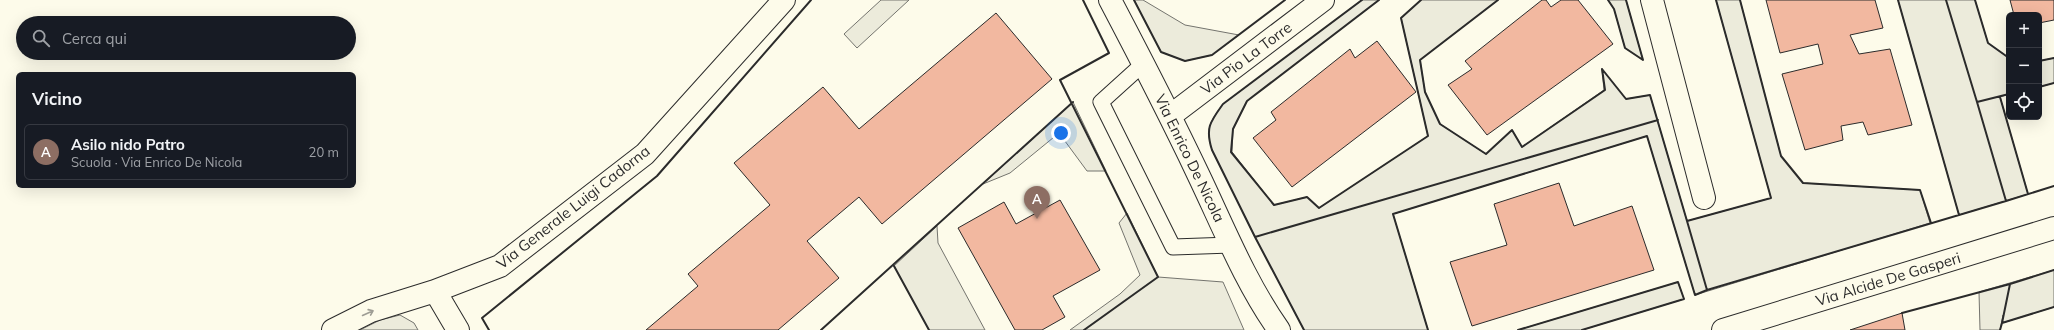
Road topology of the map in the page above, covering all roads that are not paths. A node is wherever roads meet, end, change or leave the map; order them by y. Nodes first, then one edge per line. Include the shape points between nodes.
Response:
1 (784, 0) edge
2 (1110, 0) edge
3 (1323, 0) edge
4 (1652, 0) edge
5 (1143, 64) junction
6 (1170, 116) junction
7 (1704, 198) dead end
8 (2054, 228) edge
9 (1232, 245) junction
10 (435, 291) junction
11 (1272, 325) edge
12 (333, 330) edge
13 (458, 330) edge
14 (1723, 330) edge

1 - 10 street, Via Generale Luigi Cadorna via 645,154 500,266
2 - 5 street, Via Enrico De Nicola
3 - 6 street, Via Pio La Torre
4 - 7 street
5 - 6 street, Via Enrico De Nicola
5 - 9 lane via 1101,102 1173,247
6 - 9 street, Via Enrico De Nicola
8 - 14 street, Via Alcide De Gasperi
9 - 11 street, Via Enrico De Nicola
12 -> 10 street, Via Generale Luigi Cadorna via 371,311
10 - 13 street

